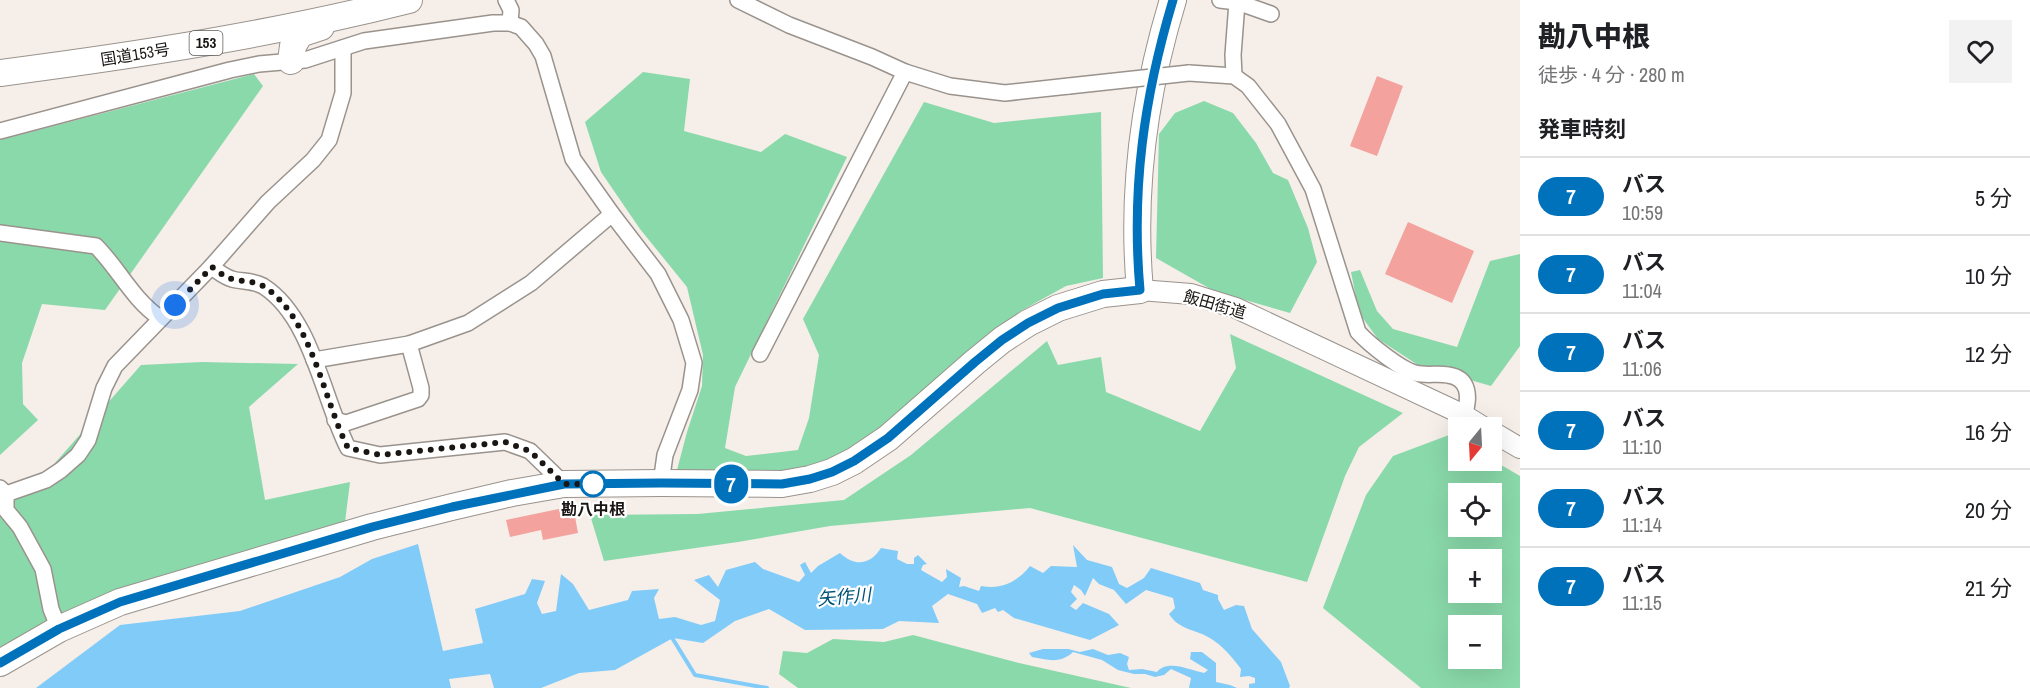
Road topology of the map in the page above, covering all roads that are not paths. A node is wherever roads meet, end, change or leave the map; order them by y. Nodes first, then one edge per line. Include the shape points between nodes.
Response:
1 (330, 0) edge
2 (410, 0) edge
3 (506, 0) edge
4 (738, 0) edge
5 (1157, 0) edge
6 (1173, 0) edge
7 (1227, 1) edge
8 (359, 5) edge
9 (1271, 14) dead end
10 (287, 15) junction
11 (510, 23) junction
12 (343, 48) junction
13 (0, 60) edge
14 (291, 61) junction
15 (905, 72) junction
16 (0, 73) edge
17 (1234, 76) junction
18 (0, 131) edge
19 (612, 214) junction
20 (0, 233) edge
21 (212, 267) junction
22 (1133, 290) junction
23 (160, 318) junction
24 (409, 344) junction
25 (760, 354) dead end
26 (314, 360) junction
27 (1464, 415) junction
28 (1467, 417) edge
29 (335, 420) junction
30 (1502, 437) edge
31 (1520, 448) edge
32 (661, 483) junction
33 (564, 484) junction
34 (2, 492) edge
35 (59, 629) junction
36 (0, 663) edge

1 - 10 highway
2 - 8 highway, 国道153号 / 153
3 - 11 street via 511,10
4 - 15 street
5 - 22 highway via 1128,142 1125,228
6 - 22 highway via 1150,90 1139,166
7 - 9 street
7 - 17 street
8 - 10 highway, 国道153号 / 153
8 - 14 highway, 153 via 340,22 300,34
8 - 16 highway, 国道153号 / 153 via 190,45
10 - 13 highway, 国道153号 / 153 via 148,40
11 - 12 street via 390,37
11 - 19 street via 530,35 540,50 573,159
12 - 14 street
12 - 21 street via 343,93 329,140
14 - 18 street via 230,70
15 - 17 street, bridge via 950,86 1005,93 1190,72
15 - 25 street
17 - 27 street via 1278,124 1313,189 1358,332 1410,371 1447,374 1464,383 1468,398
19 - 24 street via 531,283 491,310 468,323
19 - 32 street via 658,274 681,320 694,363 690,390 665,455
20 - 23 street via 96,246 148,310
21 - 23 street
21 - 26 street via 228,278 263,286 275,296 294,318
22 - 27 street, 飯田街道 via 1191,294 1236,308
22 - 32 highway, 飯田街道 via 1103,294 1058,308 1028,323 975,362 888,438 832,472 782,484
23 - 34 street via 111,374 88,440 78,455 46,480
24 - 26 street
24 - 29 street via 421,388 418,399 346,423
26 - 29 street
27 - 28 street, 飯田街道
29 - 33 street via 348,448 380,455 505,442 530,451
30 - 31 street
32 - 33 highway, 飯田街道
33 - 35 highway, 飯田街道 via 372,527 120,602
34 - 35 street via 6,510 43,569
35 - 36 highway, 飯田街道

